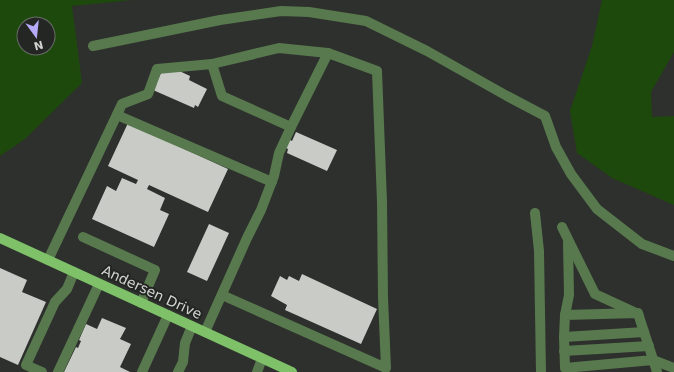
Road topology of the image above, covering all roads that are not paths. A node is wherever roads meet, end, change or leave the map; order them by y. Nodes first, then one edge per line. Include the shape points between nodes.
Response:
1 (93, 46) dead end
2 (328, 53) junction
3 (212, 64) junction
4 (117, 115) junction
5 (291, 127) junction
6 (272, 182) junction
7 (535, 214) dead end
8 (562, 227) dead end
9 (83, 237) dead end
10 (0, 239) edge
11 (568, 240) junction
12 (674, 256) edge
13 (48, 260) junction
14 (74, 272) junction
15 (99, 284) junction
16 (222, 294) junction
17 (141, 303) junction
18 (638, 313) junction
19 (168, 315) junction
20 (565, 315) junction
21 (192, 326) junction
22 (205, 332) junction
23 (644, 332) junction
24 (564, 337) junction
25 (649, 346) junction
26 (564, 351) junction
27 (262, 358) junction
28 (654, 360) junction
29 (674, 368) edge
30 (580, 369) edge
31 (289, 371) edge
32 (42, 372) edge
33 (58, 372) edge
34 (142, 372) edge
35 (178, 372) edge
36 (257, 372) edge
37 (541, 372) edge
38 (657, 372) edge

1 - 12 lane via 220,20 281,11 309,12 366,21 427,51 545,116 556,147 570,174 597,209 642,244
2 - 3 lane via 279,48
2 - 5 lane
2 - 16 lane via 377,71 386,368
3 - 4 lane via 157,69 148,94 122,104
3 - 5 lane via 222,96
4 - 6 lane
4 - 13 lane
5 - 6 lane via 279,154
6 - 16 lane
7 - 37 lane via 539,251
8 - 11 lane
9 - 17 lane via 155,270
10 - 13 main road, Andersen Drive
11 - 18 lane via 595,294
11 - 20 lane via 569,295
13 - 14 main road, Andersen Drive
14 - 15 main road, Andersen Drive
14 - 32 lane via 67,289 54,302 26,365
15 - 17 main road, Andersen Drive
15 - 33 lane
16 - 22 lane
17 - 19 main road, Andersen Drive
18 - 20 lane
18 - 23 lane
19 - 21 main road, Andersen Drive
19 - 34 lane
20 - 24 lane
21 - 22 main road, Andersen Drive
21 - 35 lane
22 - 27 main road, Andersen Drive
23 - 24 lane
23 - 25 lane
24 - 26 lane
25 - 26 lane
25 - 28 lane
26 - 30 lane via 565,368
27 - 31 main road, Andersen Drive
27 - 36 lane
28 - 29 lane
28 - 30 lane
28 - 38 lane

